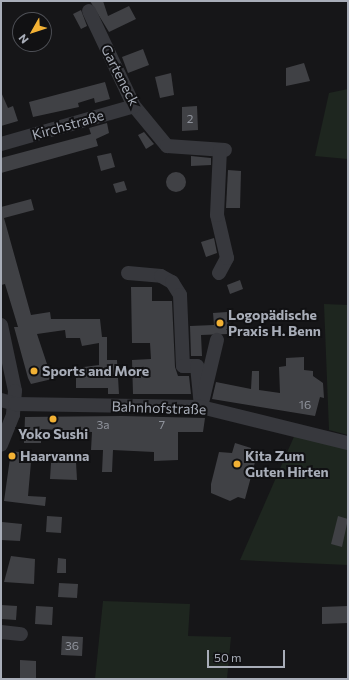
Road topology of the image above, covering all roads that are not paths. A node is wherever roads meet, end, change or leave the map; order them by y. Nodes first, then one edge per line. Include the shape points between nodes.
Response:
1 (89, 11) dead end
2 (134, 106) junction
3 (1, 144) edge
4 (128, 273) dead end
5 (219, 273) dead end
6 (1, 325) edge
7 (217, 340) dead end
8 (1, 400) edge
9 (15, 404) junction
10 (201, 407) junction
11 (1, 409) edge
12 (348, 443) edge
13 (1, 445) edge
14 (1, 632) edge
15 (20, 634) dead end

1 - 2 street, Garteneck
2 - 3 street, Kirchstraße
2 - 5 street, Garteneck via 167,146 222,150 217,215 227,258
4 - 10 street via 161,276 172,282 180,295 183,366 197,366
6 - 9 street
7 - 10 street
8 - 9 street, Bahnhofstraße
9 - 10 street, Bahnhofstraße
9 - 11 street, Bahnhofstraße
9 - 13 street
10 - 12 street, Bahnhofstraße
14 - 15 street

